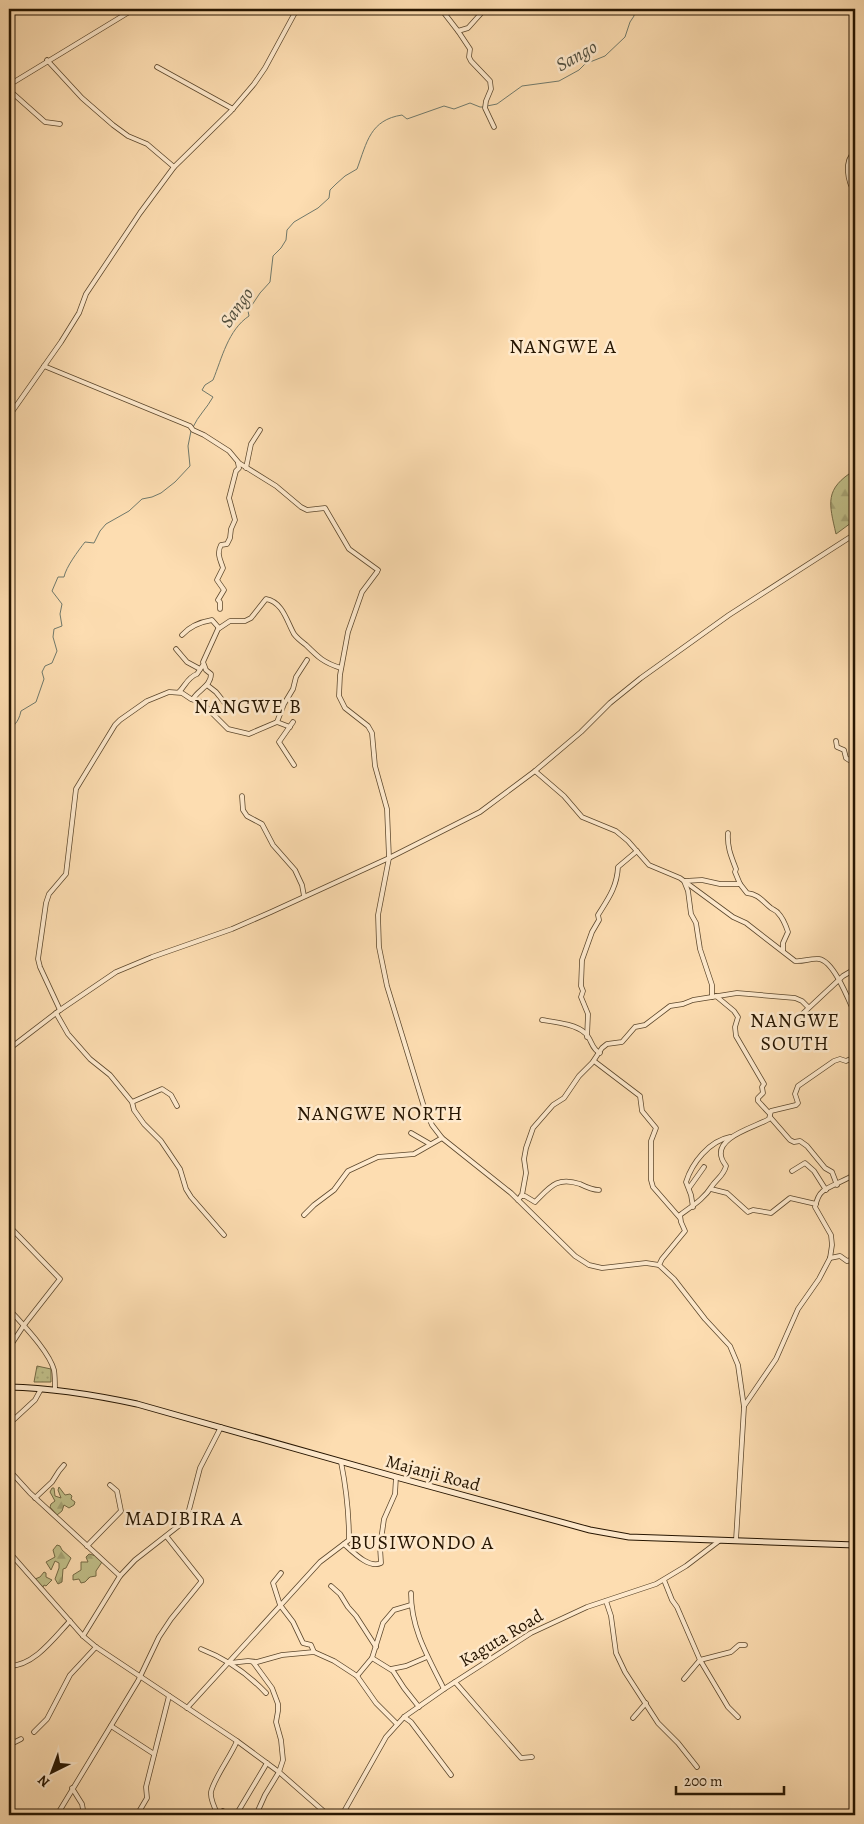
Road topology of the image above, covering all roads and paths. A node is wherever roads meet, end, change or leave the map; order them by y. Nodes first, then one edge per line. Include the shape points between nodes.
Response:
1 (134, 9) edge
2 (296, 9) edge
3 (441, 9) edge
4 (484, 9) edge
5 (458, 31) junction
6 (48, 60) junction
7 (157, 67) dead end
8 (9, 85) edge
9 (9, 90) edge
10 (233, 109) junction
11 (60, 124) dead end
12 (494, 127) dead end
13 (855, 152) edge
14 (174, 167) junction
15 (855, 193) edge
16 (44, 366) junction
17 (9, 416) edge
18 (260, 430) dead end
19 (235, 460) junction
20 (239, 468) junction
21 (247, 468) junction
22 (855, 534) edge
23 (220, 609) dead end
24 (220, 628) junction
25 (182, 635) dead end
26 (176, 649) dead end
27 (307, 660) dead end
28 (202, 667) junction
29 (341, 668) junction
30 (207, 685) junction
31 (179, 692) junction
32 (192, 700) junction
33 (228, 707) dead end
34 (277, 722) junction
35 (293, 722) dead end
36 (290, 727) junction
37 (836, 741) dead end
38 (855, 760) edge
39 (294, 765) dead end
40 (535, 771) junction
41 (242, 796) dead end
42 (728, 833) dead end
43 (636, 851) junction
44 (390, 858) junction
45 (684, 881) junction
46 (740, 884) junction
47 (304, 896) junction
48 (783, 951) junction
49 (855, 969) edge
50 (839, 981) junction
51 (714, 996) junction
52 (808, 1007) junction
53 (60, 1010) junction
54 (56, 1013) junction
55 (855, 1014) edge
56 (797, 1019) dead end
57 (542, 1020) dead end
58 (587, 1037) junction
59 (9, 1049) edge
60 (600, 1053) junction
61 (855, 1056) edge
62 (594, 1061) junction
63 (132, 1102) junction
64 (177, 1106) dead end
65 (770, 1116) junction
66 (411, 1133) dead end
67 (730, 1137) junction
68 (442, 1138) junction
69 (430, 1144) junction
70 (704, 1167) dead end
71 (792, 1171) dead end
72 (855, 1174) edge
73 (837, 1185) junction
74 (689, 1188) junction
75 (711, 1189) junction
76 (599, 1190) dead end
77 (826, 1190) junction
78 (520, 1198) junction
79 (816, 1204) junction
80 (692, 1207) junction
81 (304, 1215) dead end
82 (680, 1218) junction
83 (9, 1226) edge
84 (224, 1234) dead end
85 (830, 1258) junction
86 (855, 1259) edge
87 (659, 1265) junction
88 (9, 1309) edge
89 (24, 1325) junction
90 (9, 1348) edge
91 (9, 1387) edge
92 (41, 1389) junction
93 (55, 1390) junction
94 (744, 1407) junction
95 (9, 1424) edge
96 (221, 1427) junction
97 (341, 1462) junction
98 (64, 1465) dead end
99 (9, 1470) edge
100 (396, 1477) junction
101 (110, 1485) dead end
102 (35, 1498) junction
103 (167, 1537) junction
104 (720, 1540) junction
105 (736, 1540) junction
106 (344, 1544) junction
107 (855, 1545) edge
108 (87, 1546) junction
109 (9, 1552) edge
110 (13, 1556) junction
111 (9, 1560) edge
112 (282, 1573) dead end
113 (120, 1576) junction
114 (664, 1580) junction
115 (331, 1586) dead end
116 (411, 1593) dead end
117 (606, 1601) junction
118 (280, 1605) junction
119 (411, 1605) junction
120 (70, 1621) junction
121 (83, 1636) junction
122 (745, 1645) dead end
123 (96, 1647) junction
124 (376, 1647) junction
125 (201, 1649) dead end
126 (314, 1652) junction
127 (428, 1657) junction
128 (372, 1658) junction
129 (700, 1660) junction
130 (253, 1662) junction
131 (230, 1663) junction
132 (9, 1666) edge
133 (391, 1669) junction
134 (139, 1676) junction
135 (357, 1676) junction
136 (684, 1679) dead end
137 (455, 1682) junction
138 (444, 1688) junction
139 (266, 1693) dead end
140 (169, 1696) junction
141 (646, 1704) junction
142 (419, 1707) junction
143 (187, 1708) junction
144 (404, 1717) junction
145 (738, 1717) dead end
146 (633, 1718) dead end
147 (397, 1724) junction
148 (111, 1726) junction
149 (34, 1732) dead end
150 (21, 1739) dead end
151 (237, 1741) junction
152 (9, 1745) edge
153 (154, 1754) junction
154 (532, 1757) dead end
155 (267, 1764) junction
156 (697, 1766) dead end
157 (279, 1772) junction
158 (450, 1775) dead end
159 (72, 1788) junction
160 (223, 1810) dead end
161 (56, 1815) edge
162 (84, 1815) edge
163 (137, 1815) edge
164 (218, 1815) edge
165 (229, 1815) edge
166 (236, 1815) edge
167 (256, 1815) edge
168 (328, 1815) edge
169 (342, 1815) edge

1 - 6 street
2 - 10 street via 265,68
3 - 5 street
4 - 5 street via 468,28
5 - 12 street via 470,49 469,57 490,81 485,108
6 - 8 street
6 - 14 street via 82,98 113,125 146,144
7 - 10 street
9 - 11 street via 44,122
10 - 14 street
13 - 15 street via 850,158 848,179
14 - 16 street via 86,294 79,313
16 - 17 street
16 - 19 street via 204,434 229,451
18 - 21 street via 251,444
19 - 20 street
19 - 21 street
20 - 21 street
20 - 23 street via 229,498 235,520 229,541 219,548 219,561 223,568 217,580 224,590 218,600
21 - 29 street via 304,509 325,508 349,549 378,571 360,596 346,638
22 - 40 street via 729,615 641,678
24 - 25 street via 212,620 206,621 191,626
24 - 28 street
24 - 29 street via 230,621 251,618 266,599 271,600 279,606 295,635 320,659
26 - 28 street via 187,662
27 - 34 street
28 - 30 street via 212,677
28 - 31 street
29 - 44 street via 340,701 372,733 375,766 387,809
30 - 32 street
30 - 33 street
31 - 32 street
31 - 53 street via 155,697 120,720 76,789 66,874 49,894 39,946 40,967
32 - 34 street via 201,702 228,729 249,734
34 - 36 street
35 - 36 street
36 - 39 street via 279,742
37 - 38 street via 846,758
40 - 43 street via 582,817 616,832
40 - 44 street via 480,812
41 - 47 street via 243,810 262,824 273,845 295,870
42 - 46 street via 730,857
43 - 45 street via 653,868
43 - 58 street via 618,867 617,882 598,915 599,920 582,960 581,997 588,1014
44 - 47 street
44 - 68 street via 378,915 380,955 424,1107
45 - 46 street
45 - 48 street
45 - 51 street
46 - 48 street via 747,893 765,901 780,916 788,932
47 - 53 street via 232,929 116,972
48 - 50 street via 798,961 823,960
49 - 50 street
50 - 52 street
50 - 55 street
51 - 52 street via 737,993 795,998
51 - 60 street via 670,1006 645,1025 635,1027 622,1042 607,1044
51 - 65 street via 738,1017 736,1036 764,1084 764,1093 758,1101
52 - 56 street
53 - 54 street
54 - 59 street
54 - 63 street via 84,1053 110,1075
57 - 58 street via 567,1025
58 - 60 street
60 - 62 street
61 - 65 street via 846,1061 831,1062 798,1086 794,1094 796,1105 771,1110
62 - 78 street via 564,1098 553,1105 533,1128 526,1148 526,1173
62 - 82 street via 640,1096 642,1111 656,1128 651,1141 653,1187
63 - 64 street via 162,1090 171,1095
63 - 84 street via 141,1120 180,1169 191,1197
65 - 67 street
65 - 73 street via 790,1140 807,1146 832,1172
66 - 69 street
67 - 74 street via 720,1139 706,1149 686,1179
67 - 75 street via 721,1149 726,1169
68 - 69 street
68 - 78 street
69 - 81 street via 414,1154 378,1157 348,1171 334,1190
70 - 74 street
71 - 77 street via 805,1163
72 - 73 street
73 - 77 street
74 - 80 street
75 - 79 street via 727,1193 748,1212 772,1213 790,1198
75 - 80 street
76 - 78 street via 560,1181 535,1202
77 - 79 street via 822,1191
78 - 87 street via 575,1256 590,1265 606,1268 646,1263
79 - 85 street via 816,1212 831,1235
80 - 82 street
82 - 87 street via 686,1230
83 - 89 street via 60,1279
85 - 86 street
85 - 94 street via 798,1309 778,1355
87 - 94 street via 730,1346 738,1365
88 - 89 street
89 - 90 street
89 - 93 street via 52,1364
91 - 92 main road, Majanji Road
92 - 93 main road, Majanji Road
92 - 95 street via 35,1400
93 - 96 main road, Majanji Road via 137,1404
94 - 105 street
96 - 97 main road, Majanji Road
96 - 103 street via 200,1468 189,1510 181,1524
97 - 100 main road, Majanji Road
97 - 106 street via 349,1520 349,1540
98 - 102 street
99 - 102 street
100 - 104 main road, Majanji Road via 590,1530 629,1536
100 - 106 street via 394,1494 384,1519 381,1564 366,1562
101 - 108 street via 116,1491 121,1511
102 - 108 street
103 - 113 street via 135,1560
103 - 134 street via 201,1582 171,1618
104 - 105 main road, Majanji Road
104 - 114 street, Kaguta Road
105 - 107 main road, Majanji Road
106 - 118 street via 320,1562
108 - 113 street
109 - 110 street
110 - 111 street
110 - 120 street
112 - 118 street via 273,1583
113 - 121 street
114 - 117 street, Kaguta Road
114 - 129 street
115 - 124 street
116 - 119 street
117 - 137 street, Kaguta Road via 531,1632
117 - 141 street via 616,1653 630,1682
118 - 126 street via 294,1622 303,1643 311,1645
118 - 131 street
119 - 124 street via 394,1610 381,1628
119 - 127 street via 413,1623
120 - 121 street
120 - 132 street via 33,1657
121 - 123 street
122 - 129 street
123 - 134 street
123 - 149 street via 70,1675 47,1720
124 - 128 street
125 - 131 street
126 - 130 street
126 - 135 street
127 - 133 street
127 - 138 street
128 - 133 street
128 - 135 street
129 - 136 street
129 - 145 street via 728,1707
130 - 131 street
130 - 157 street via 272,1688 278,1704 276,1722 283,1760
131 - 139 street
131 - 143 street
133 - 142 street
134 - 140 street
134 - 148 street
135 - 147 street via 376,1703
137 - 138 street, Kaguta Road
137 - 154 street via 521,1758
138 - 142 street, Kaguta Road
140 - 143 street
140 - 153 street
141 - 146 street
141 - 156 street via 658,1723
142 - 144 street, Kaguta Road
143 - 151 street
144 - 147 street, Kaguta Road
144 - 158 street
147 - 169 street, Kaguta Road via 377,1752
148 - 153 street
148 - 159 street
150 - 152 street
151 - 155 street
151 - 164 street via 211,1793
153 - 163 street via 146,1787 147,1798
155 - 157 street
155 - 166 street
157 - 167 street
157 - 168 street
159 - 161 street
159 - 162 street via 82,1804
160 - 165 street

